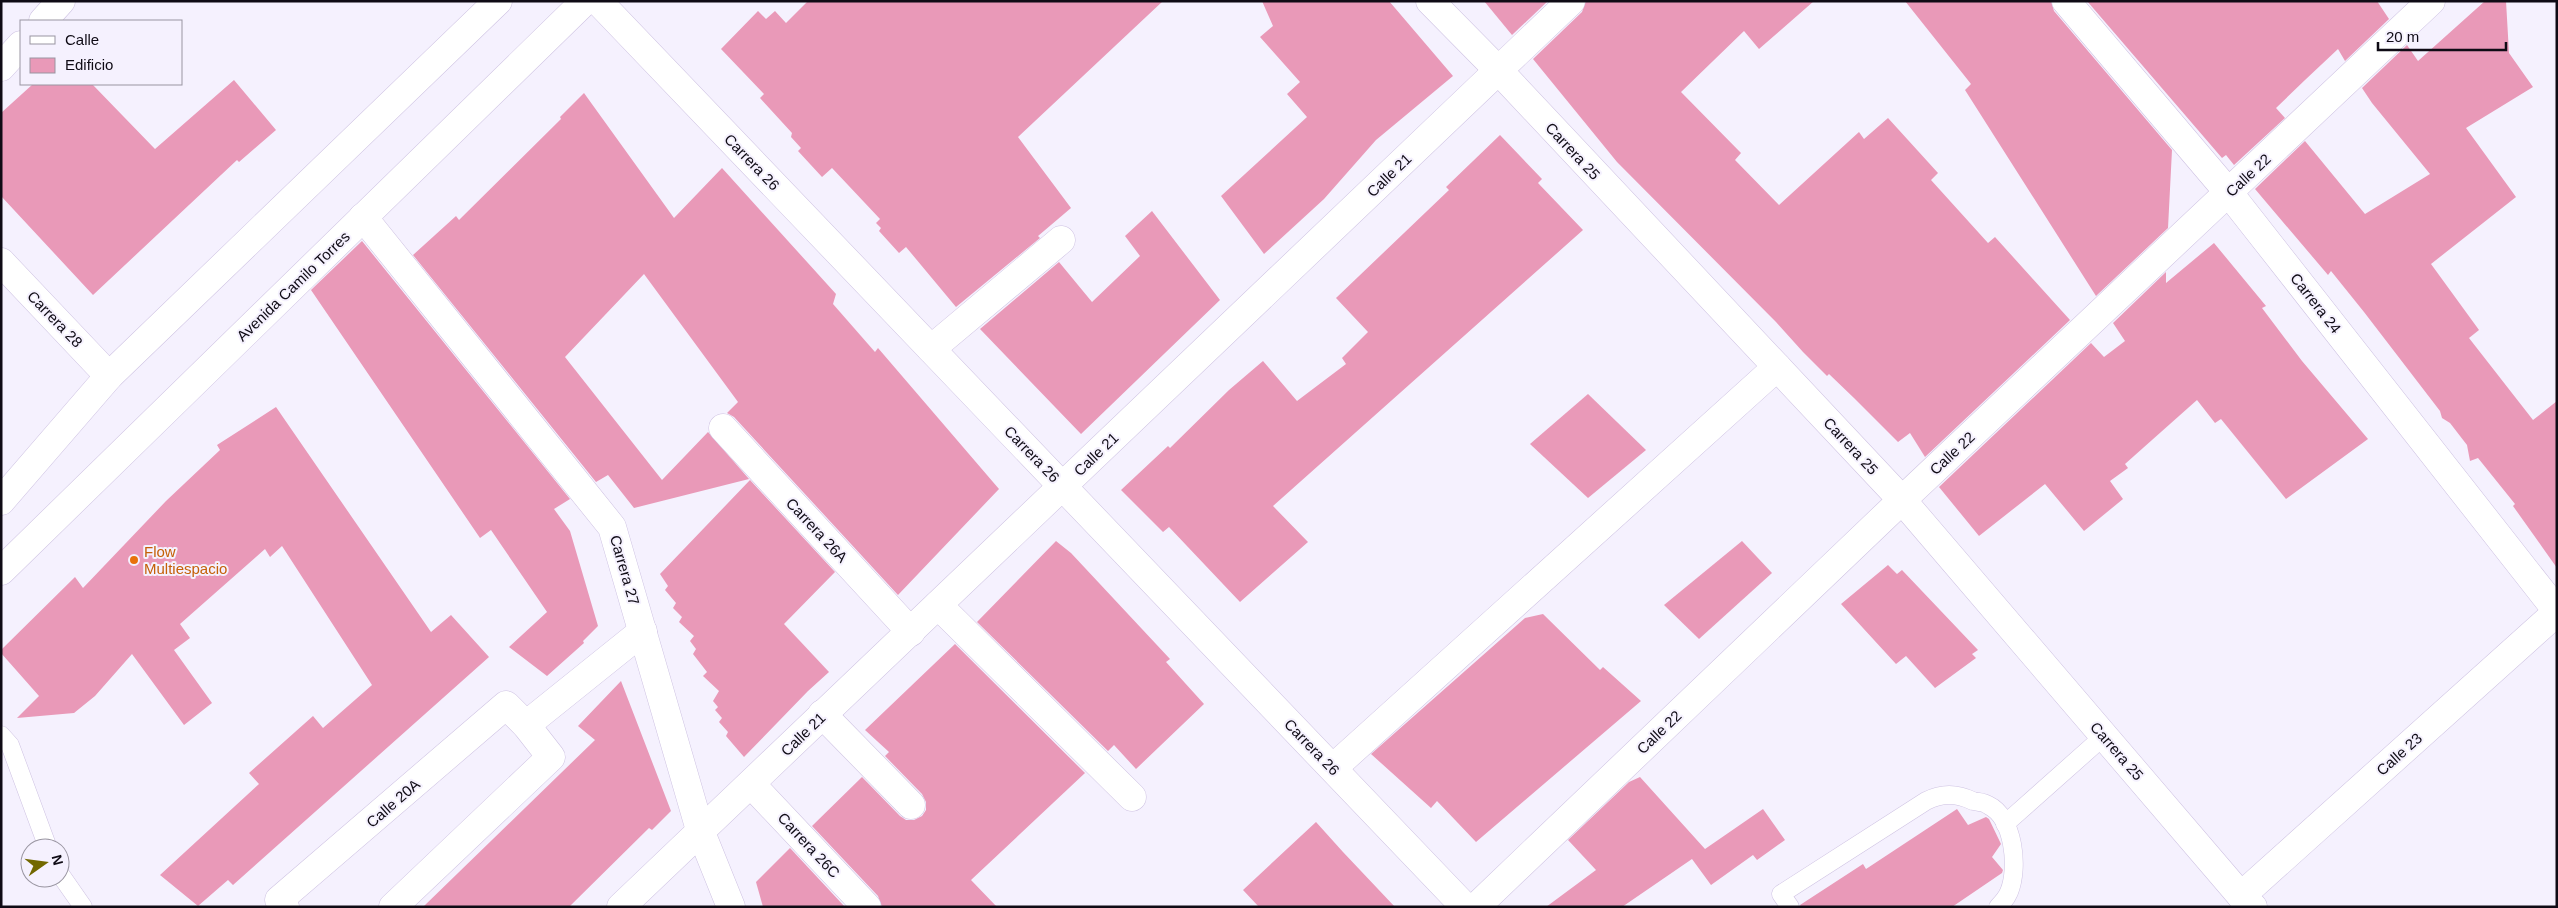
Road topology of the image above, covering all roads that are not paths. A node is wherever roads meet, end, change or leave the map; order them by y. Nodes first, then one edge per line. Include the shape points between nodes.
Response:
1 (61, 1) edge
2 (498, 1) edge
3 (585, 1) edge
4 (598, 1) edge
5 (1430, 1) edge
6 (1571, 1) edge
7 (2066, 1) edge
8 (2426, 3) edge
9 (44, 20) edge
10 (20, 46) edge
11 (1, 67) edge
12 (1499, 71) junction
13 (2229, 193) junction
14 (363, 217) junction
15 (1061, 240) dead end
16 (1, 262) edge
17 (931, 349) junction
18 (1777, 367) junction
19 (109, 376) junction
20 (723, 428) dead end
21 (1062, 486) junction
22 (1902, 500) junction
23 (1, 501) edge
24 (1, 571) edge
25 (938, 605) junction
26 (2557, 611) edge
27 (643, 632) junction
28 (910, 632) junction
29 (822, 714) junction
30 (526, 725) junction
31 (1, 735) edge
32 (2104, 736) junction
33 (1333, 768) junction
34 (752, 784) junction
35 (1132, 797) dead end
36 (911, 805) dead end
37 (2005, 824) junction
38 (700, 830) junction
39 (43, 838) edge
40 (70, 888) edge
41 (2247, 902) edge
42 (282, 904) edge
43 (83, 907) edge
44 (393, 907) edge
45 (620, 907) edge
46 (731, 907) edge
47 (867, 907) edge
48 (1465, 907) edge
49 (1476, 907) edge
50 (1790, 907) edge
51 (1998, 907) edge

1 - 9 street
2 - 19 street
3 - 14 street, Avenida Camilo Torres
4 - 17 street, Carrera 26
5 - 12 street, Carrera 25
6 - 12 street, Calle 21
7 - 13 street, Carrera 24
8 - 13 street, Calle 22
10 - 11 street
12 - 18 street, Carrera 25
12 - 21 street, Calle 21
13 - 22 street, Calle 22
13 - 26 street, Carrera 24
14 - 24 street, Avenida Camilo Torres
14 - 27 street, Carrera 27 via 612,527
15 - 17 street
16 - 19 street, Carrera 28
17 - 21 street, Carrera 26
18 - 22 street, Carrera 25
18 - 33 street
19 - 23 street
20 - 28 street, Carrera 26A
21 - 25 street, Calle 21
21 - 33 street, Carrera 26
22 - 32 street, Carrera 25
22 - 49 street, Calle 22
25 - 28 street, Calle 21
25 - 35 street
26 - 41 street, Calle 23
27 - 30 street
27 - 38 street, Carrera 27
28 - 29 street, Calle 21
29 - 34 street, Calle 21
29 - 36 street
30 - 42 street, Calle 20A via 506,705
30 - 44 street via 551,756
31 - 39 lane via 10,745 25,781
32 - 37 lane
32 - 41 street, Carrera 25
33 - 48 street, Carrera 26
34 - 38 street, Calle 21
34 - 47 street, Carrera 26C
37 - 50 lane via 1988,804 1939,795 1781,894
37 - 51 lane via 2010,836 2014,875 2009,893
38 - 45 street, Calle 21
38 - 46 street, Carrera 27
40 - 43 lane

